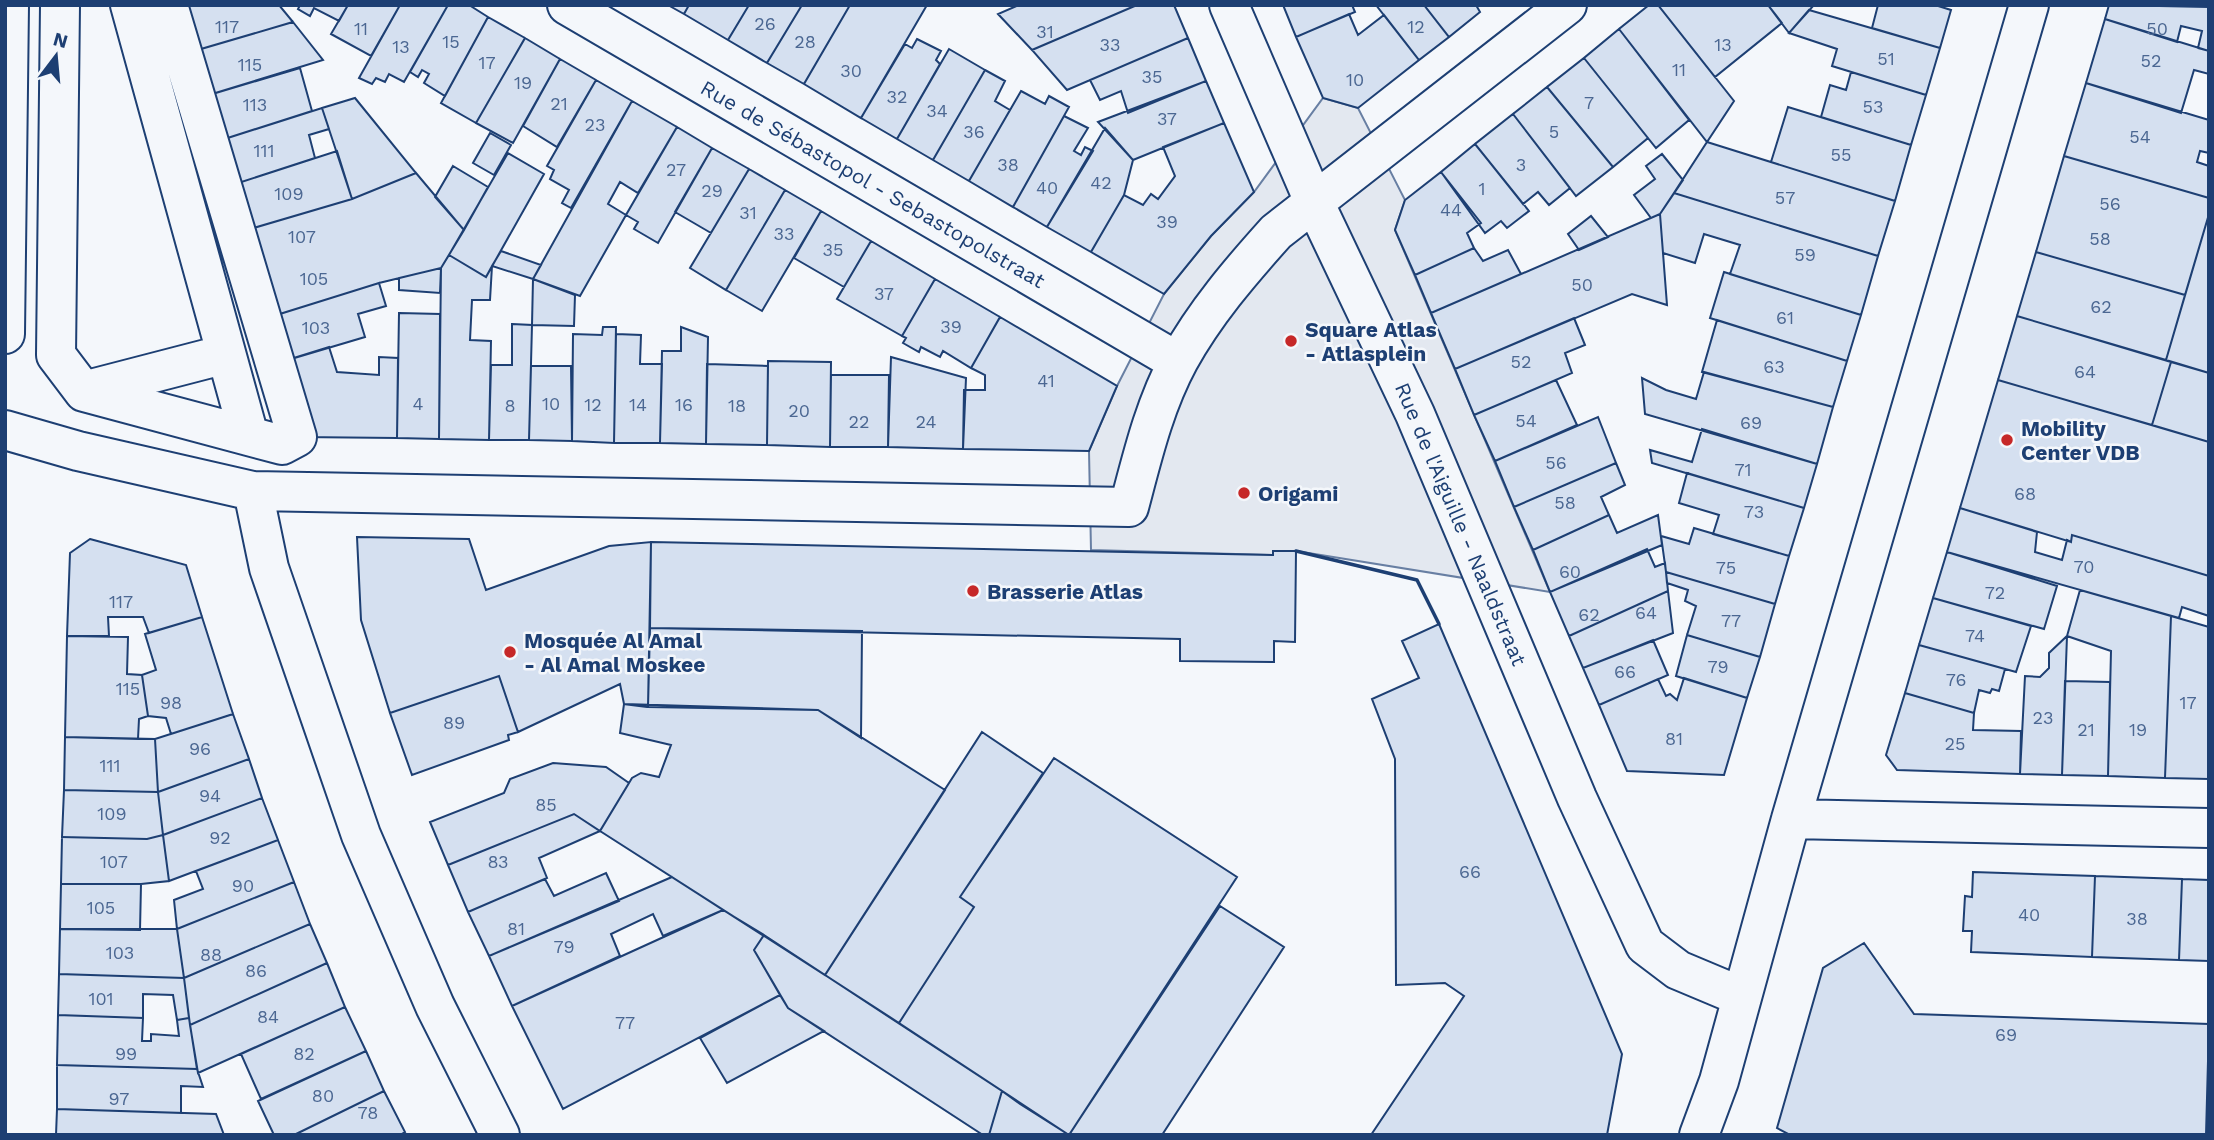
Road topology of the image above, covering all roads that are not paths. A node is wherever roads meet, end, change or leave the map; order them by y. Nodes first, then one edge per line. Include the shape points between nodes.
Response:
1 (9, 5) edge
2 (60, 5) edge
3 (130, 5) edge
4 (168, 5) edge
5 (567, 5) edge
6 (1229, 5) edge
7 (1567, 5) edge
8 (2029, 5) edge
9 (1315, 204) junction
10 (5, 334) edge
11 (226, 354) junction
12 (1178, 362) junction
13 (94, 392) junction
14 (5, 430) edge
15 (248, 436) junction
16 (253, 491) junction
17 (1791, 819) junction
18 (2209, 828) edge
19 (1740, 996) junction
20 (1706, 1133) edge
21 (500, 1135) edge

1 - 10 street
2 - 13 street via 55,355 84,393
3 - 11 street
4 - 15 street via 298,438 282,444
5 - 12 street, Rue de Sébastopol - Sebastopolstraat
6 - 9 street, Rue de l'Aiguille - Naaldstraat
7 - 9 street
8 - 17 street
9 - 12 street via 1276,232 1239,272
9 - 19 street, Rue de l'Aiguille - Naaldstraat via 1415,414 1577,798 1645,945 1678,970
11 - 13 street
11 - 15 street
12 - 16 street via 1151,427 1129,507
13 - 15 street
14 - 16 street
16 - 21 street via 269,568 361,835 435,1006
17 - 18 street
17 - 19 street
19 - 20 street

